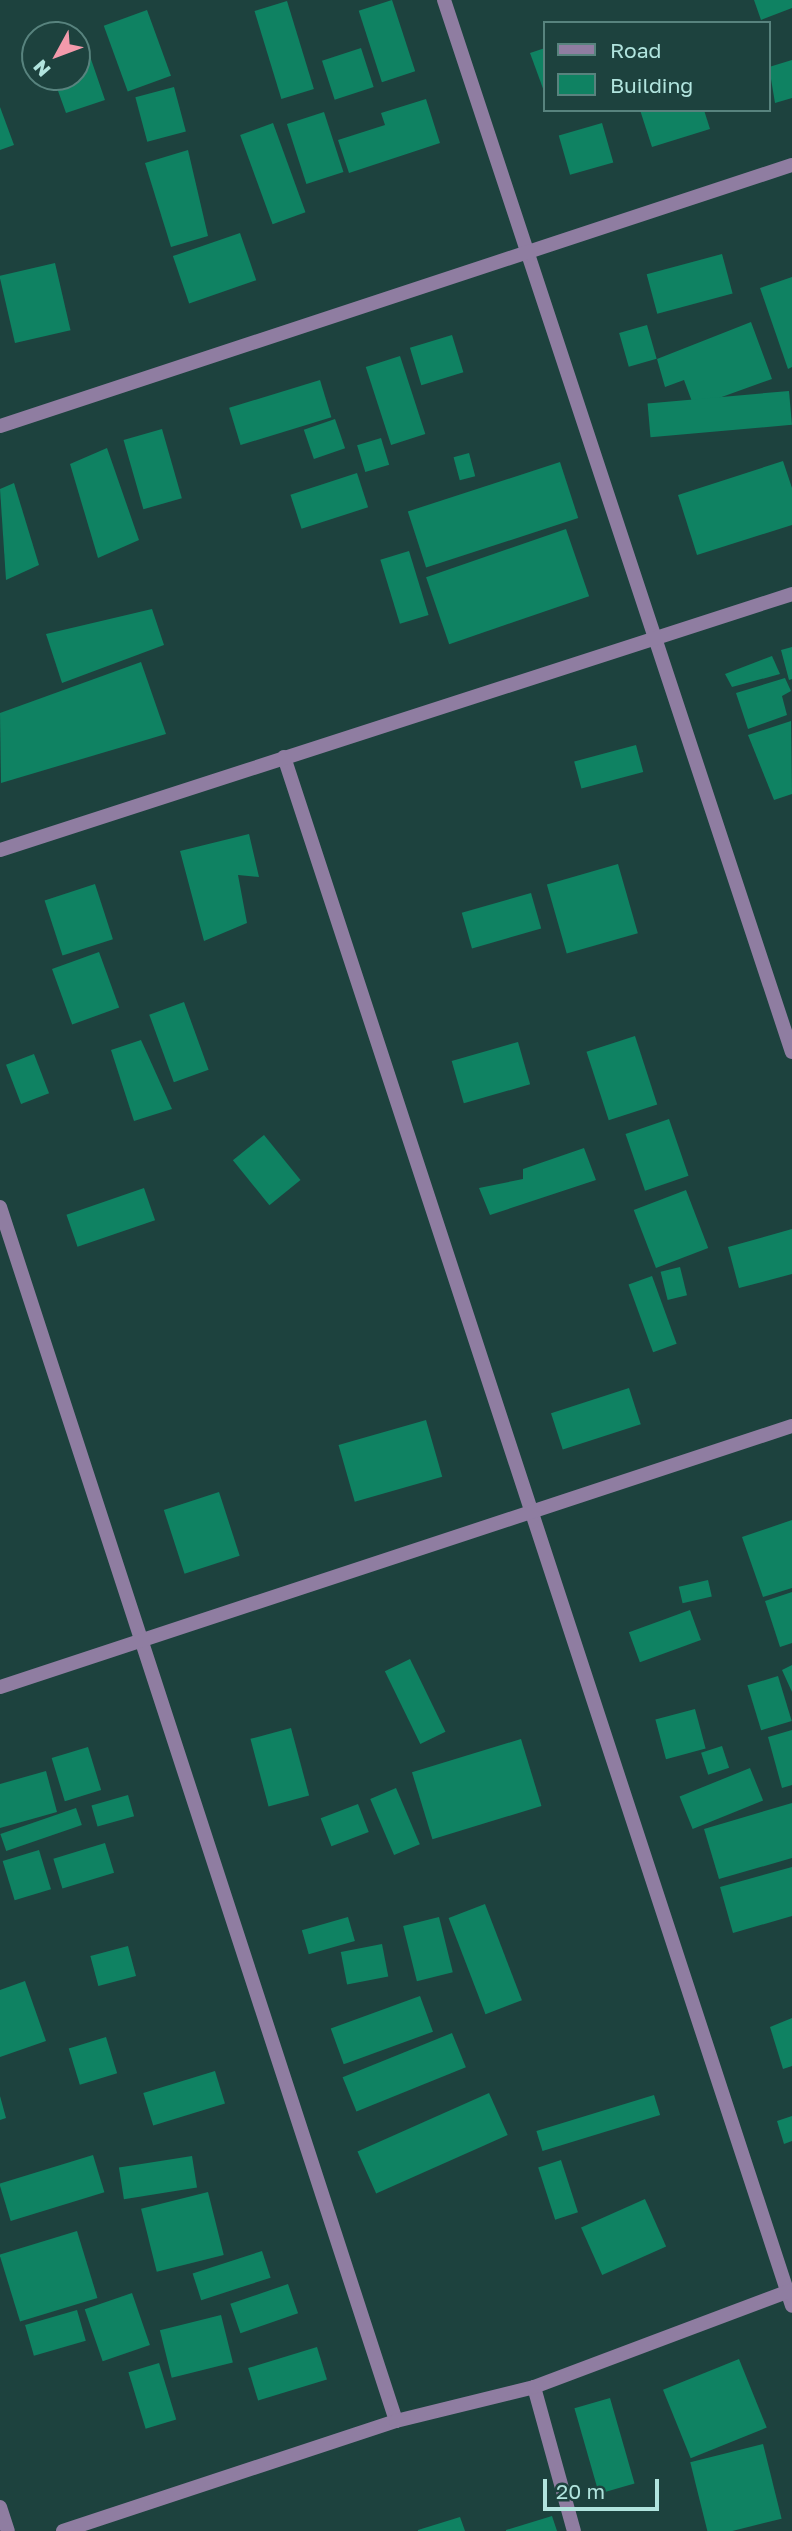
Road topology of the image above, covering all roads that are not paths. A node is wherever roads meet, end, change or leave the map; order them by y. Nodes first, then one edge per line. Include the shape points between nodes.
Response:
1 (444, 0) edge
2 (792, 165) edge
3 (524, 249) junction
4 (0, 426) edge
5 (792, 594) edge
6 (654, 634) junction
7 (284, 757) junction
8 (0, 850) edge
9 (792, 1052) edge
10 (0, 1208) edge
11 (792, 1426) edge
12 (531, 1512) junction
13 (142, 1640) junction
14 (0, 1687) edge
15 (790, 2291) edge
16 (792, 2306) edge
17 (534, 2387) junction
18 (396, 2421) junction
19 (0, 2507) edge
20 (8, 2531) edge
21 (63, 2531) edge
22 (574, 2531) edge

1 - 3 street
2 - 3 street
3 - 4 street
3 - 6 street
5 - 6 street
6 - 7 street
6 - 9 street
7 - 8 street
7 - 12 street
10 - 13 street
11 - 12 street
12 - 13 street
12 - 15 street
13 - 14 street
13 - 18 street
15 - 16 street
15 - 17 street
17 - 18 street
17 - 22 street
18 - 21 street
19 - 20 street

